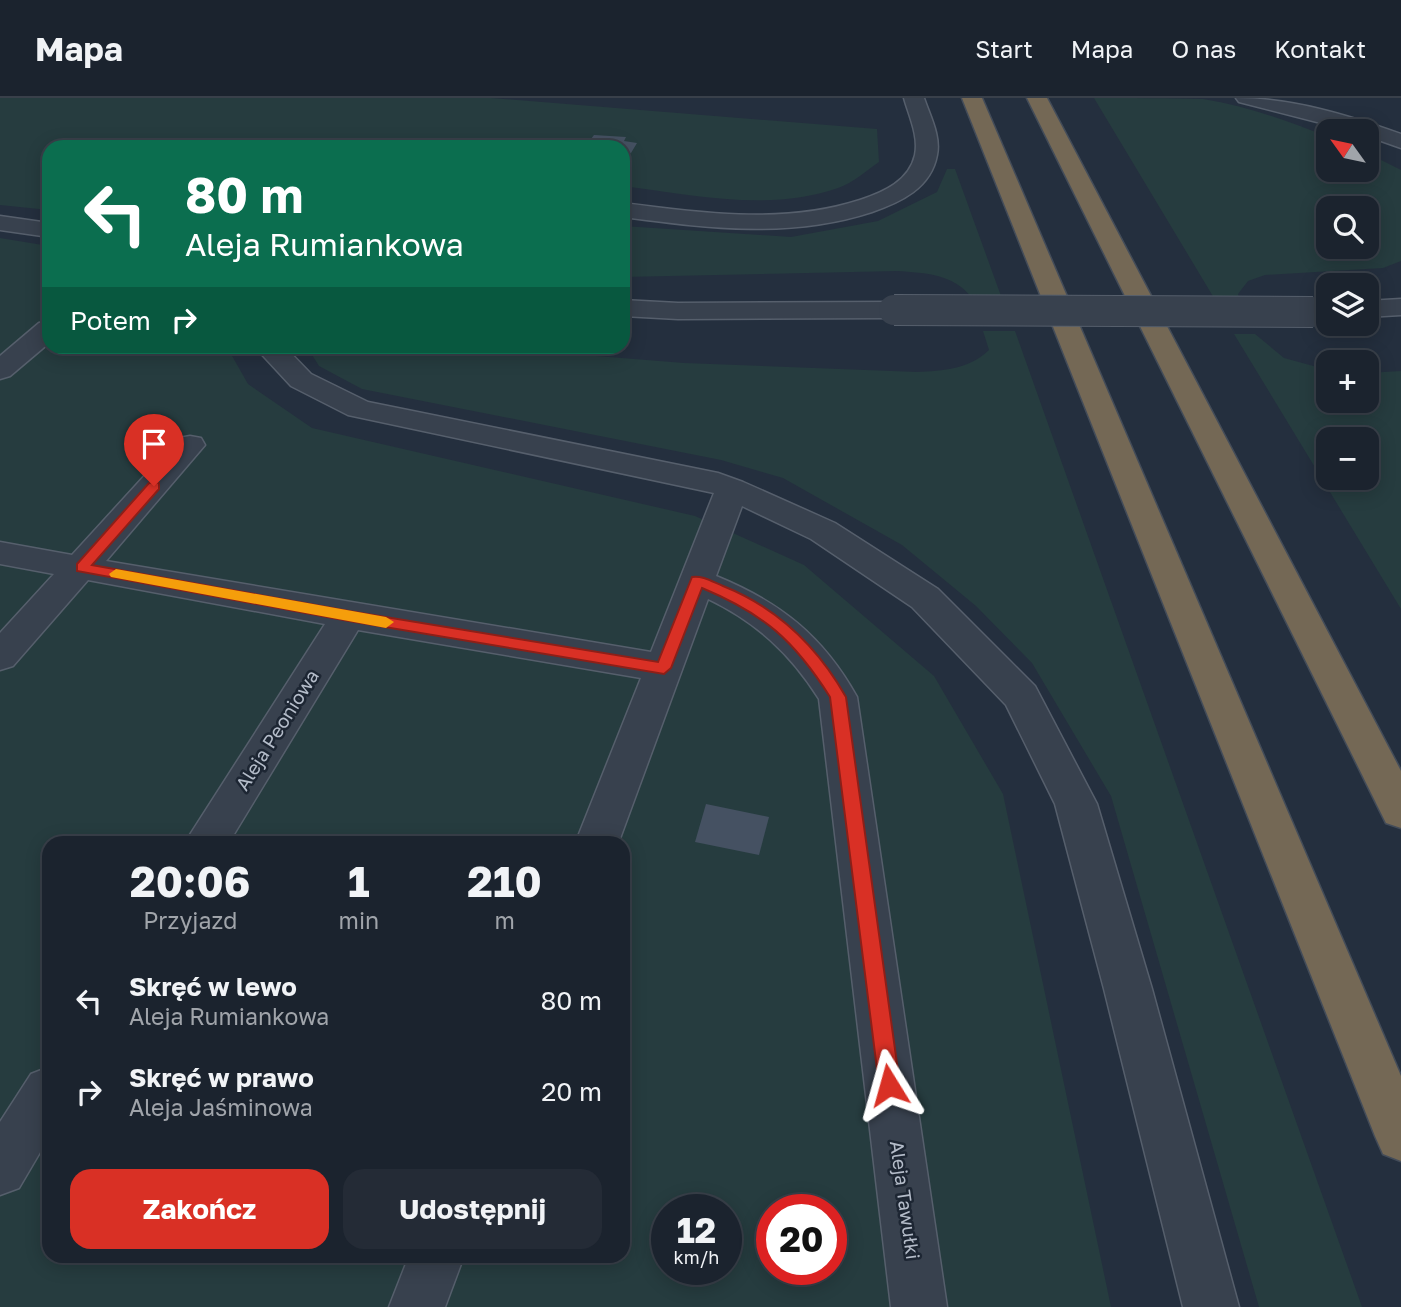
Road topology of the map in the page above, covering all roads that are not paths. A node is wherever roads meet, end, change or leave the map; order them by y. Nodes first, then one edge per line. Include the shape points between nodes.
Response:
1 (914, 98) edge
2 (972, 98) edge
3 (1037, 98) edge
4 (1246, 98) edge
5 (1401, 141) edge
6 (630, 211) edge
7 (0, 223) edge
8 (42, 229) edge
9 (1401, 307) edge
10 (1379, 308) edge
11 (630, 309) edge
12 (1316, 312) edge
13 (42, 335) edge
14 (276, 354) edge
15 (0, 370) edge
16 (190, 445) dead end
17 (732, 489) junction
18 (0, 553) edge
19 (82, 567) junction
20 (702, 567) junction
21 (349, 616) junction
22 (0, 657) edge
23 (664, 668) junction
24 (1401, 811) edge
25 (210, 836) edge
26 (599, 836) edge
27 (42, 1102) edge
28 (1401, 1136) edge
29 (0, 1168) edge
30 (434, 1263) edge
31 (417, 1307) edge
32 (919, 1307) edge
33 (1211, 1307) edge

1 - 6 street via 927,153 918,178 880,201 805,222 744,225
2 - 28 highway
3 - 24 highway
4 - 5 street
7 - 8 street
9 - 10 street
11 - 12 street, bridge
13 - 15 street
14 - 17 street via 301,380 359,409
16 - 19 street
17 - 20 street
17 - 33 street via 824,531 925,598 1021,696 1076,804
18 - 19 street
19 - 21 street
19 - 22 street
20 - 23 street
20 - 32 street, Aleja Tawułki via 730,594 777,621 812,657 838,697
21 - 23 street
21 - 25 street, Aleja Peoniowa
23 - 26 street
27 - 29 street
30 - 31 street

